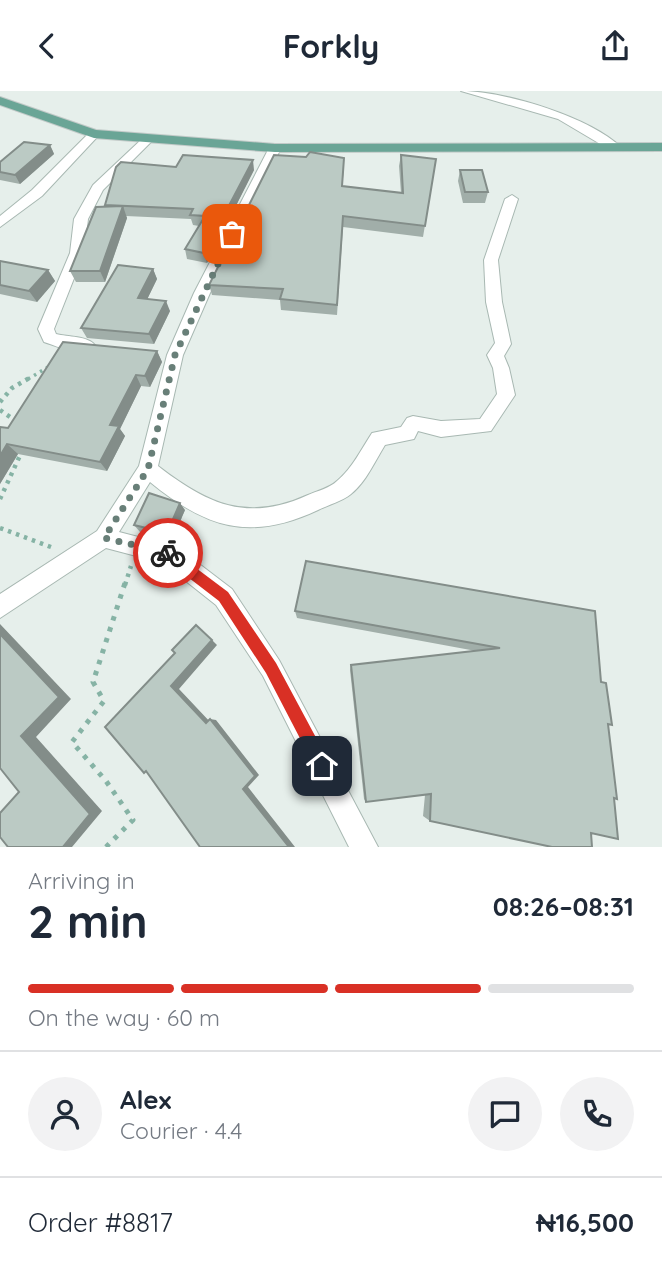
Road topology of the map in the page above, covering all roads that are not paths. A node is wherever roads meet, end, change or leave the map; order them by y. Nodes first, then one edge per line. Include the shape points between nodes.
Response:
1 (466, 91) edge
2 (508, 95) edge
3 (0, 101) edge
4 (94, 134) junction
5 (147, 139) junction
6 (662, 147) edge
7 (275, 148) junction
8 (616, 148) junction
9 (512, 199) dead end
10 (0, 223) edge
11 (73, 345) joint
12 (108, 347) edge
13 (148, 469) junction
14 (104, 538) junction
15 (0, 607) edge
16 (364, 847) edge

1 - 2 street
2 - 8 street via 562,117
3 - 4 main road
4 - 5 main road
4 - 10 street via 37,193
5 - 7 main road
5 - 11 street via 98,188 81,219 77,253 46,329 50,338
6 - 8 main road
7 - 8 main road
7 - 13 street via 169,354
9 - 13 street via 491,260 503,344 495,355 506,395 485,426 441,429 413,423 407,434 379,438 344,488 301,508 258,520 216,513 178,493
11 - 12 street
13 - 14 street
14 - 15 street
14 - 16 street via 169,554 224,597 271,668

